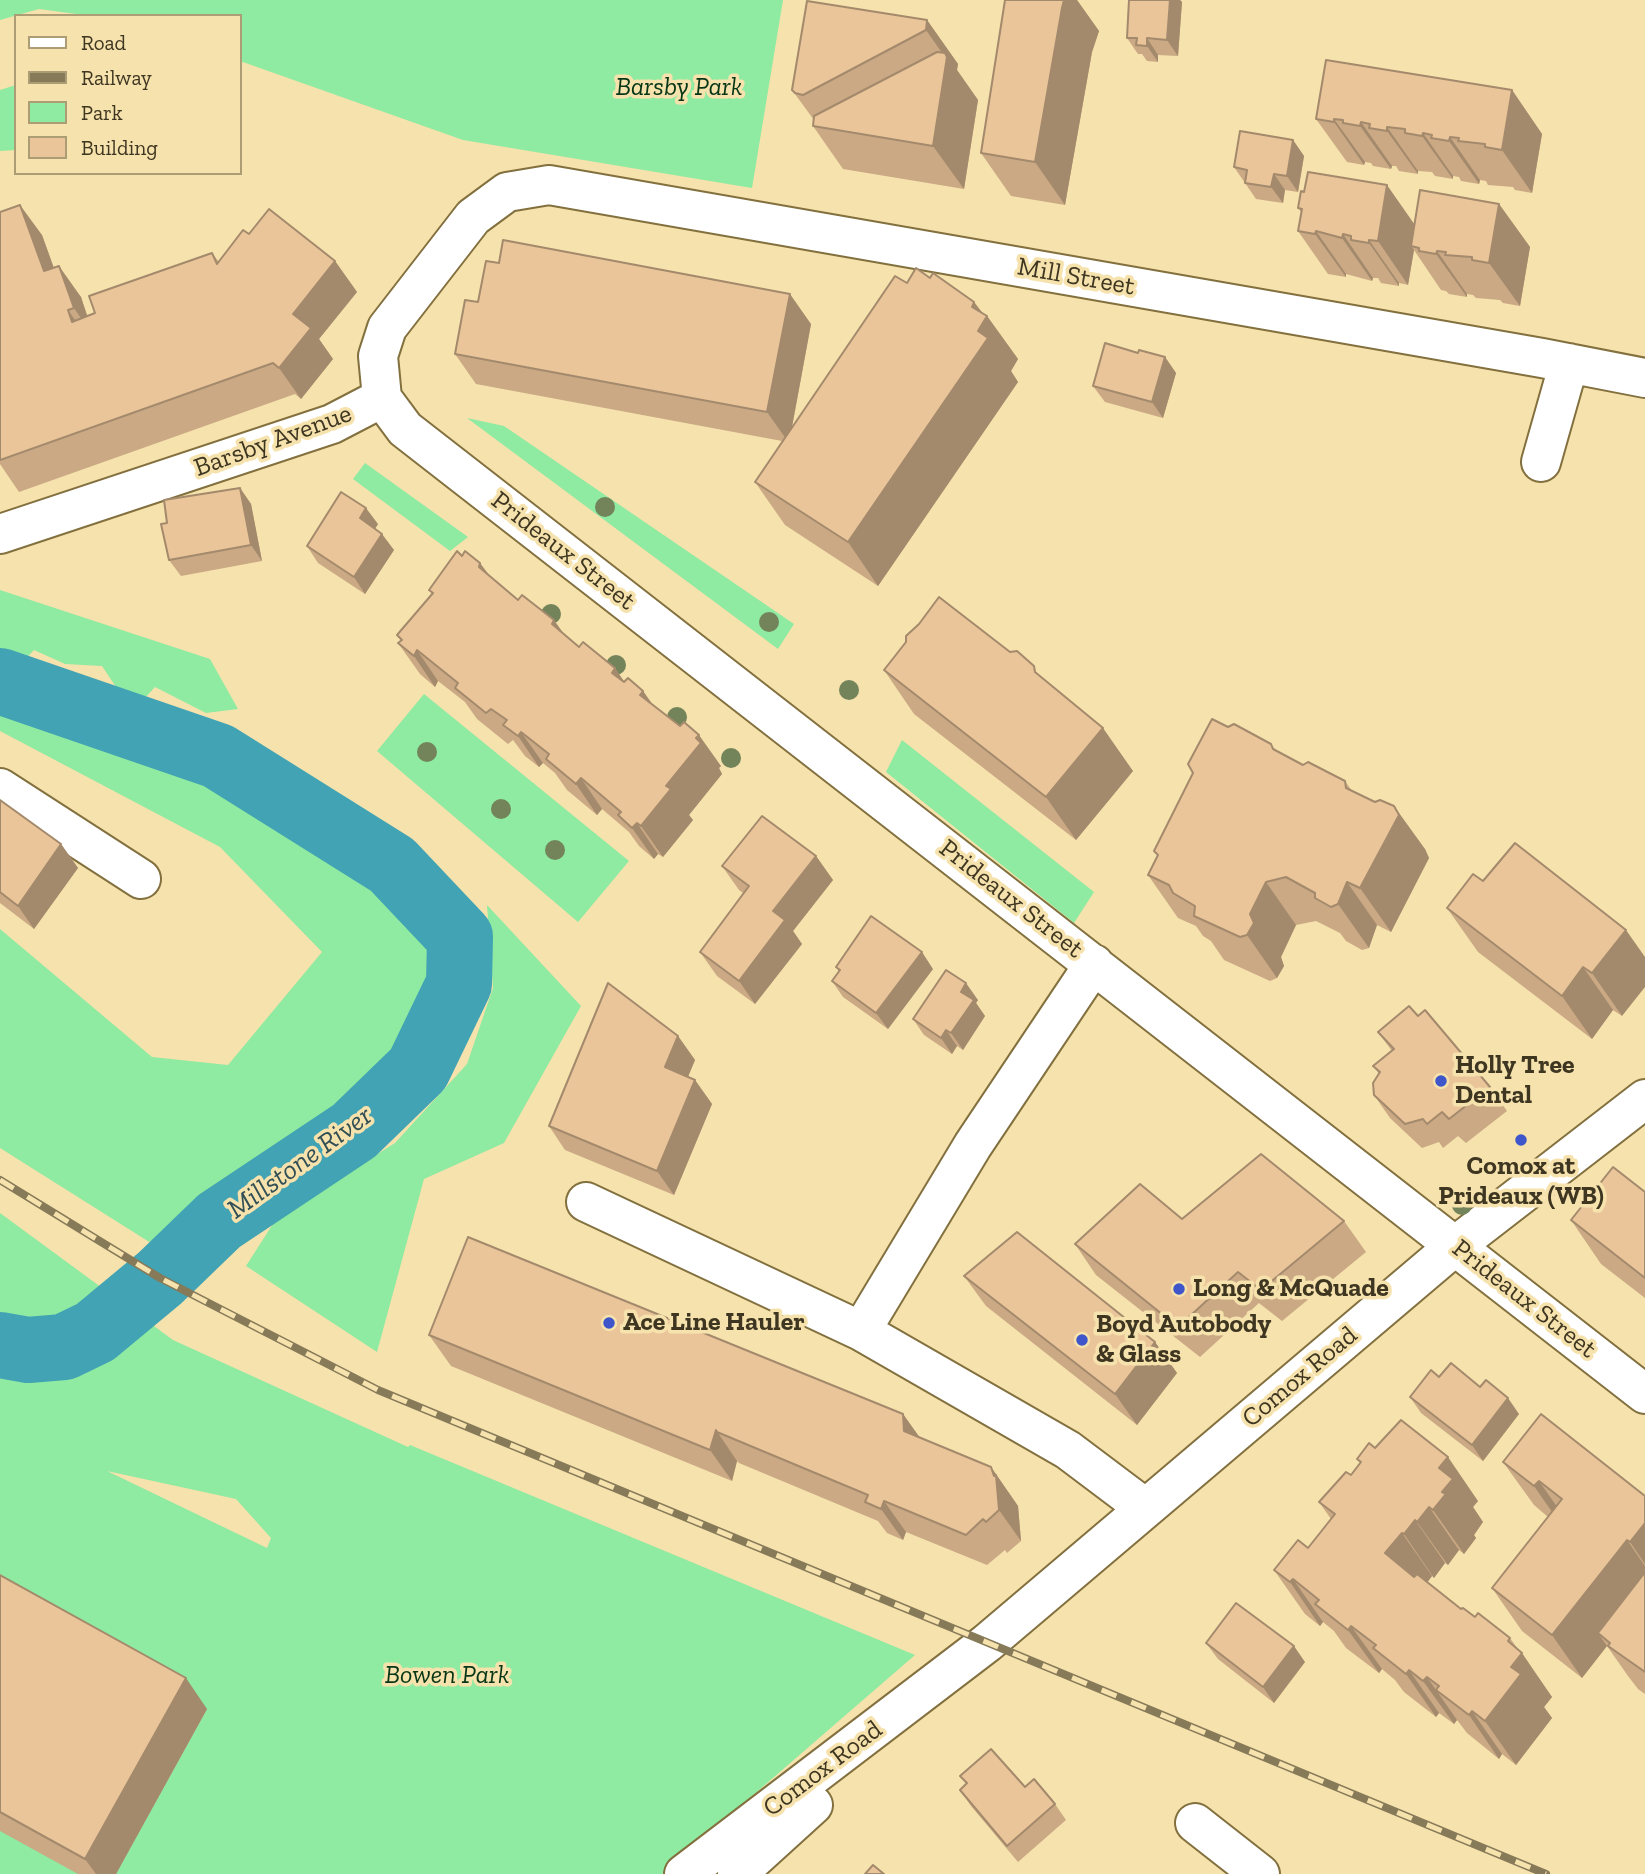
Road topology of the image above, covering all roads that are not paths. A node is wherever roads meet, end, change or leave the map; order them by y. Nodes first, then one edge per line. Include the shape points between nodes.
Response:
1 (507, 192) joint
2 (1569, 363) junction
3 (1645, 379) edge
4 (382, 398) junction
5 (1541, 462) dead end
6 (0, 534) edge
7 (0, 788) edge
8 (141, 879) dead end
9 (1094, 964) junction
10 (1645, 1099) edge
11 (586, 1202) dead end
12 (1455, 1246) junction
13 (861, 1331) junction
14 (1645, 1394) edge
15 (1146, 1508) junction
16 (961, 1663) junction
17 (1195, 1823) dead end
18 (684, 1874) edge
19 (737, 1874) edge
20 (1260, 1874) edge

1 - 2 street, Mill Street via 549,185
1 - 4 street, Barsby Avenue via 473,217 387,328 378,356
2 - 3 street, Mill Street
2 - 5 street
4 - 6 street, Barsby Avenue via 332,424
4 - 9 street, Prideaux Street via 405,429
7 - 8 street
9 - 12 street, Prideaux Street
9 - 13 street via 973,1145
10 - 12 street, Comox Road
11 - 13 street
12 - 14 street, Prideaux Street
12 - 15 street, Comox Road
13 - 15 street via 1068,1450
15 - 16 street, Comox Road
16 - 18 street, Comox Road
16 - 19 street, Comox Road
17 - 20 street

